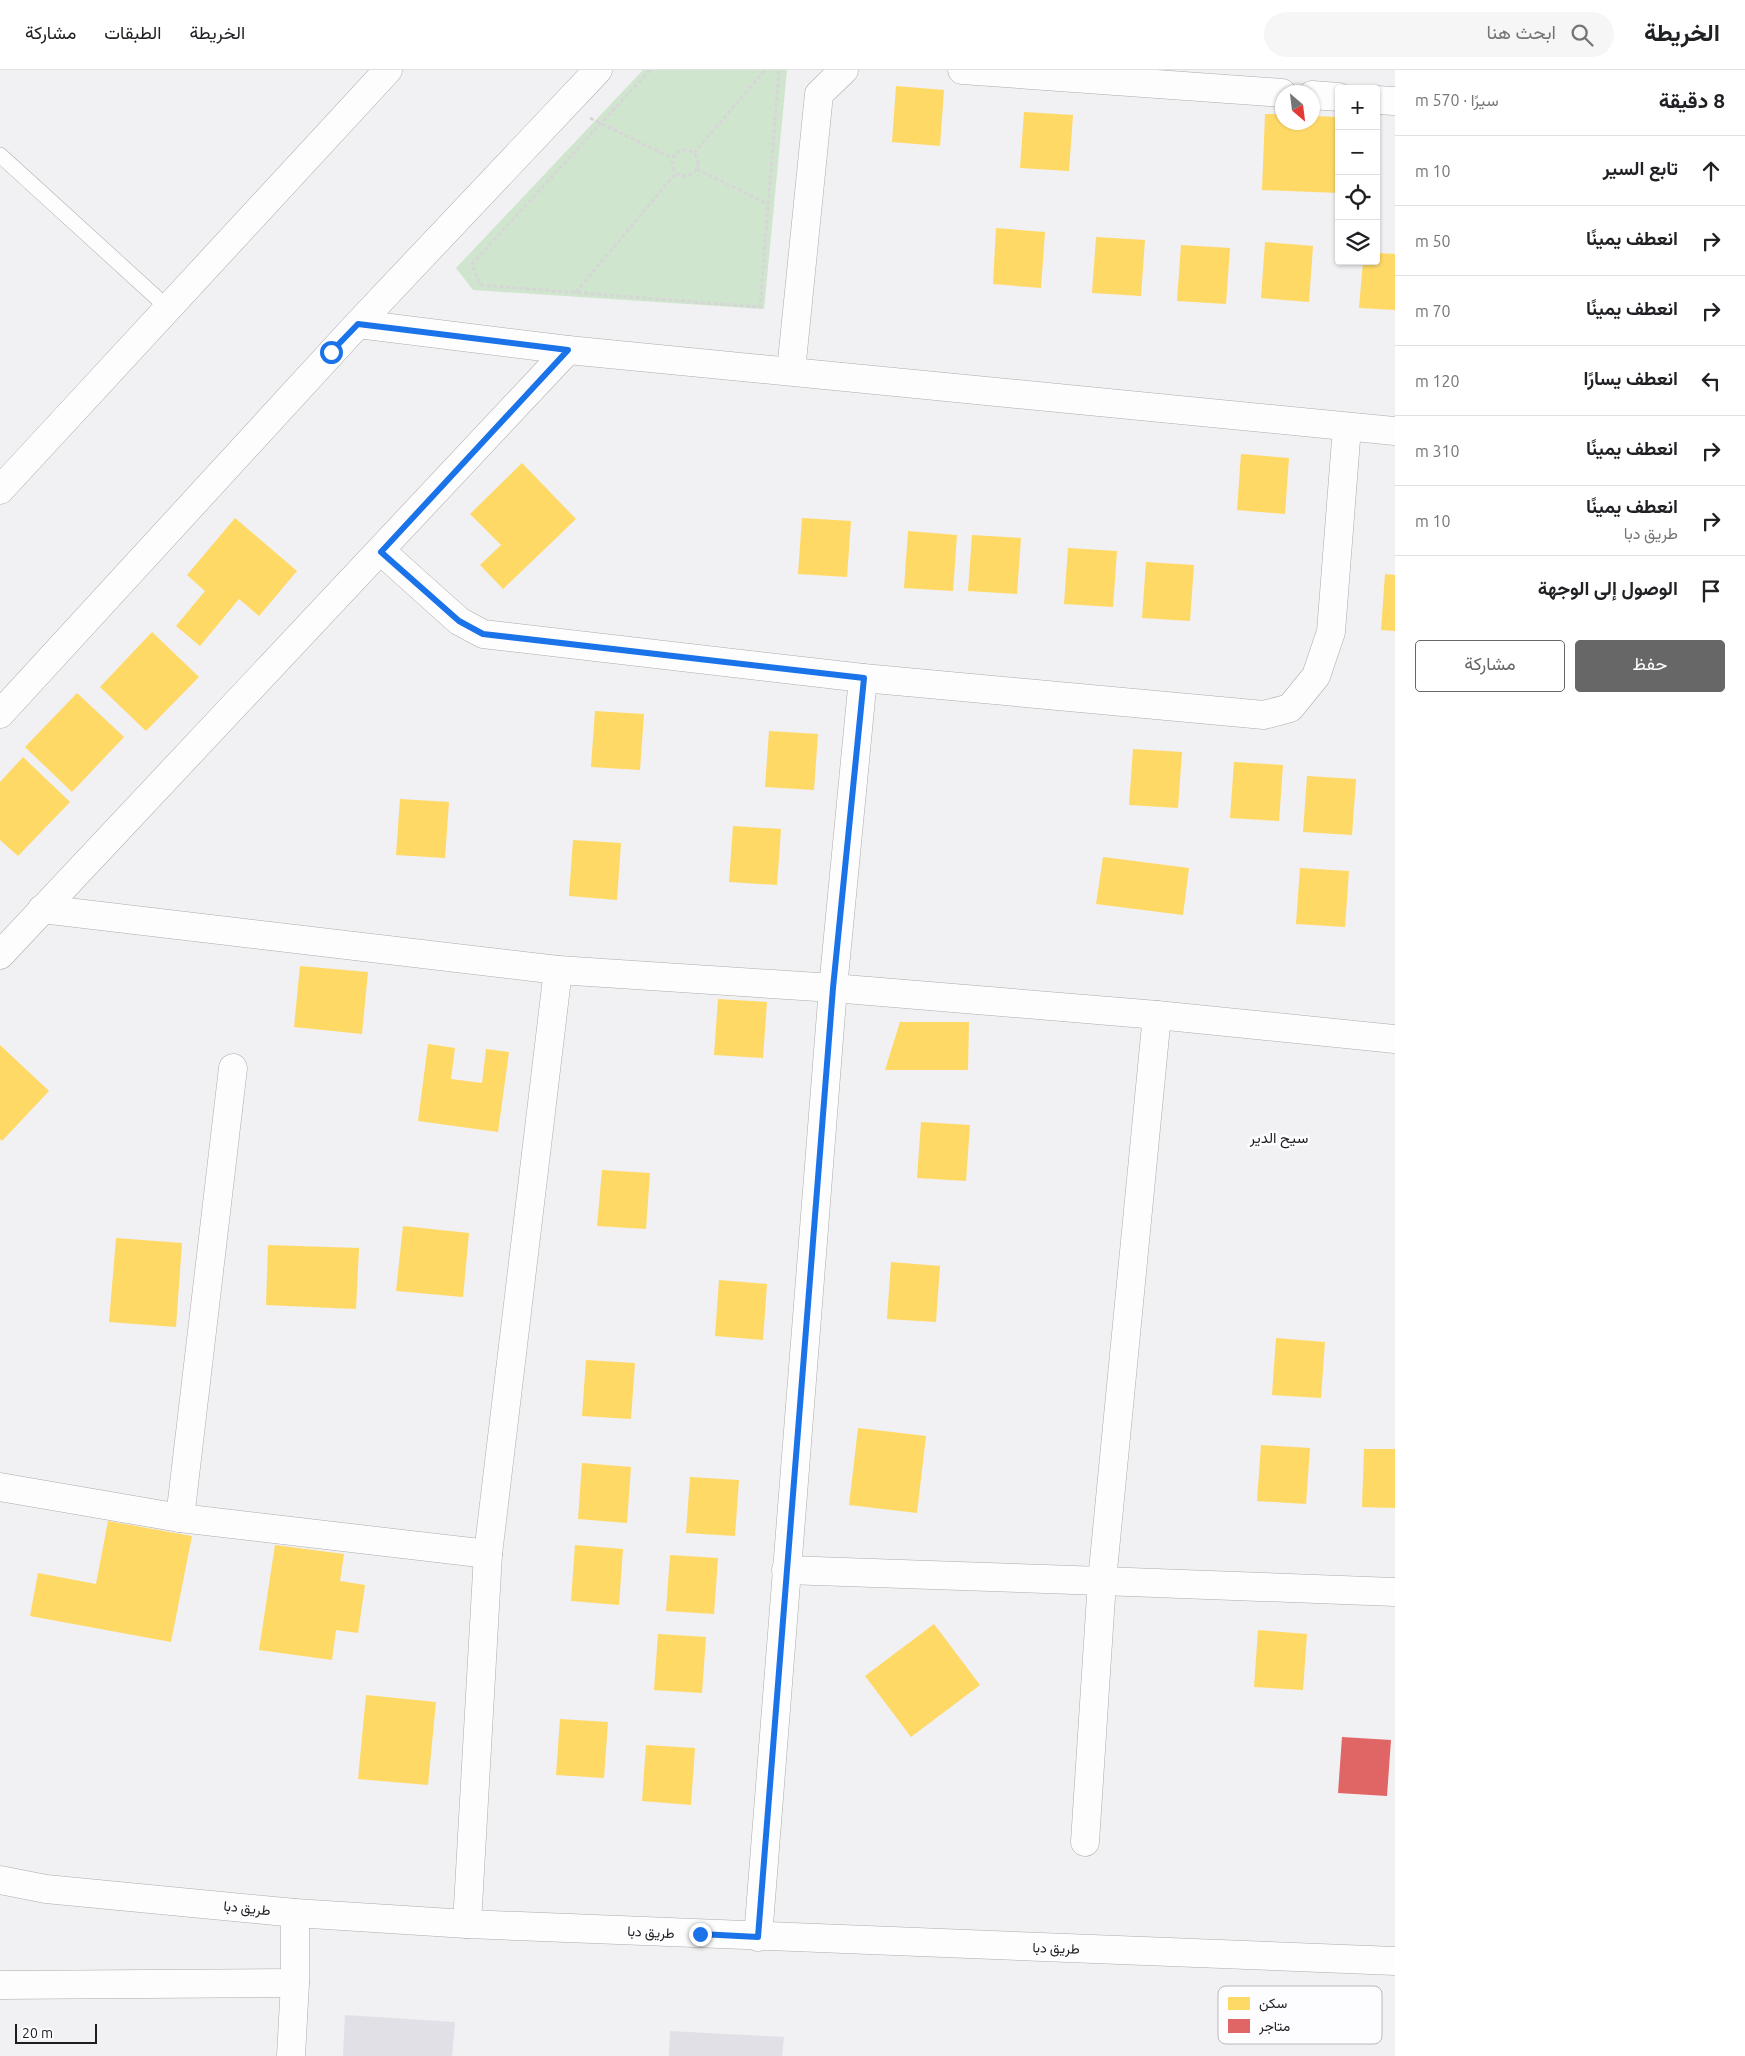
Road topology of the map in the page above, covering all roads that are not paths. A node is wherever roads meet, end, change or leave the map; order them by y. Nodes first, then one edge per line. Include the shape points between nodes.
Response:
1 (388, 70) edge
2 (598, 70) edge
3 (844, 70) edge
4 (962, 70) edge
5 (1275, 92) edge
6 (1320, 96) edge
7 (1335, 97) edge
8 (1380, 100) edge
9 (1395, 101) edge
10 (0, 155) edge
11 (169, 309) junction
12 (358, 324) junction
13 (568, 350) junction
14 (791, 371) junction
15 (1348, 427) junction
16 (1395, 431) edge
17 (0, 490) edge
18 (381, 552) junction
19 (864, 678) junction
20 (0, 714) edge
21 (42, 909) junction
22 (0, 955) edge
23 (558, 970) junction
24 (833, 988) junction
25 (1157, 1015) junction
26 (1395, 1039) edge
27 (233, 1068) dead end
28 (0, 1487) edge
29 (180, 1518) junction
30 (488, 1554) junction
31 (786, 1570) junction
32 (1102, 1581) junction
33 (1395, 1592) edge
34 (1085, 1842) dead end
35 (0, 1880) edge
36 (295, 1913) junction
37 (466, 1924) junction
38 (758, 1937) junction
39 (1395, 1961) edge
40 (295, 1983) junction
41 (0, 1985) edge
42 (291, 2056) edge

1 - 11 street
2 - 12 street
3 - 14 street via 819,94
4 - 5 street
6 - 7 street
8 - 9 street
10 - 11 lane
11 - 17 street
12 - 13 street
12 - 20 street
13 - 14 street
13 - 18 street
14 - 15 street
15 - 16 street
15 - 19 street via 1331,632 1316,676 1290,708 1264,715
18 - 19 street via 459,621 483,634
18 - 21 street
19 - 24 street
21 - 22 street
21 - 23 street
23 - 24 street
23 - 30 street
24 - 25 street
24 - 31 street
25 - 26 street
25 - 32 street
27 - 29 street
28 - 29 street
29 - 30 street
30 - 37 street
31 - 32 street
31 - 38 street
32 - 33 street
32 - 34 street
35 - 36 street, طريق دبا via 46,1889
36 - 37 street, طريق دبا
36 - 40 street
37 - 38 street, طريق دبا
38 - 39 street, طريق دبا
40 - 41 street
40 - 42 street

